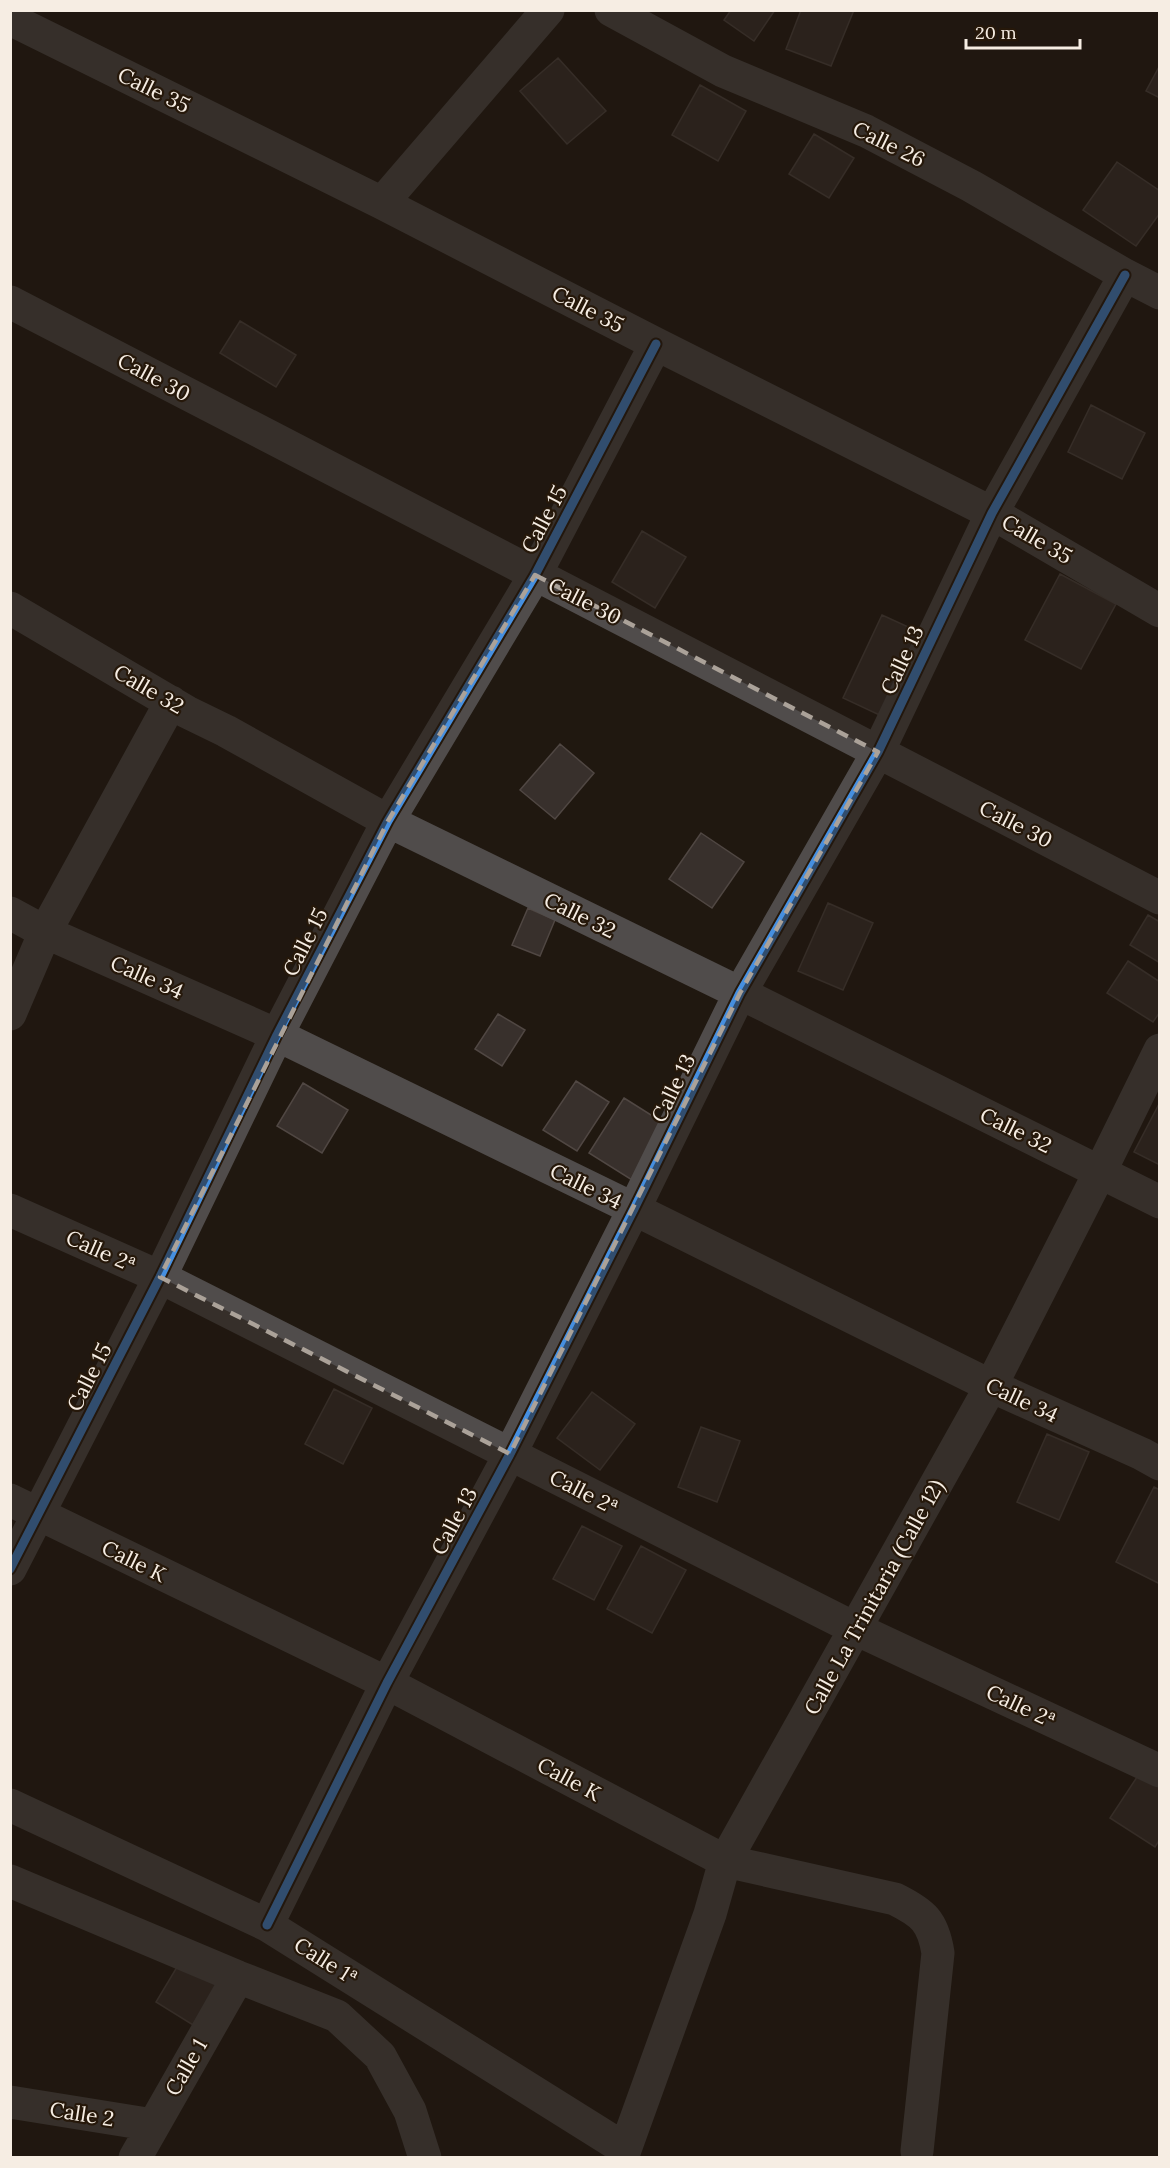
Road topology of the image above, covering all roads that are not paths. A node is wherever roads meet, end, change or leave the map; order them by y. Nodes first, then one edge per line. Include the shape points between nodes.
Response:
1 (548, 10) edge
2 (611, 10) edge
3 (10, 19) edge
4 (382, 203) junction
5 (1125, 275) junction
6 (1160, 293) edge
7 (10, 302) edge
8 (656, 345) junction
9 (992, 513) junction
10 (536, 575) junction
11 (10, 608) edge
12 (1160, 611) edge
13 (171, 702) junction
14 (878, 752) junction
15 (388, 821) junction
16 (1160, 898) edge
17 (10, 913) edge
18 (45, 932) junction
19 (740, 993) junction
20 (10, 1014) edge
21 (277, 1035) junction
22 (1160, 1050) edge
23 (1100, 1172) junction
24 (1160, 1202) edge
25 (634, 1209) junction
26 (10, 1210) edge
27 (160, 1277) junction
28 (991, 1386) junction
29 (510, 1454) junction
30 (1160, 1464) edge
31 (10, 1500) edge
32 (39, 1515) junction
33 (10, 1569) edge
34 (856, 1629) junction
35 (387, 1683) junction
36 (1160, 1771) edge
37 (10, 1805) edge
38 (725, 1861) junction
39 (10, 1881) edge
40 (267, 1924) junction
41 (238, 1977) junction
42 (10, 2102) edge
43 (153, 2125) junction
44 (917, 2151) dead end
45 (623, 2153) edge
46 (135, 2157) edge
47 (425, 2157) edge

1 - 4 street
2 - 5 street, Calle 26 via 723,71 866,131
3 - 4 street, Calle 35
4 - 8 street, Calle 35
5 - 6 street, Calle 26
5 - 9 street, Calle 13
7 - 10 street, Calle 30
8 - 9 street, Calle 35
8 - 10 street, Calle 15
9 - 12 street, Calle 35
9 - 14 street, Calle 13
10 - 14 street, Calle 30
10 - 15 street, Calle 15
11 - 13 street, Calle 32
13 - 15 street, Calle 32
13 - 18 street
14 - 16 street, Calle 30
14 - 19 street, Calle 13
15 - 19 street, Calle 32
15 - 21 street, Calle 15
17 - 18 street, Calle 34
18 - 20 street
18 - 21 street, Calle 34
19 - 23 street, Calle 32
19 - 25 street, Calle 13
21 - 25 street, Calle 34
21 - 27 street, Calle 15
22 - 23 street, Calle La Trinitaria (Calle 12)
23 - 24 street, Calle 32
23 - 28 street, Calle La Trinitaria (Calle 12)
25 - 28 street, Calle 34
25 - 29 street, Calle 13
26 - 27 street, Calle 2ª
27 - 29 street, Calle 2ª
27 - 32 street, Calle 15
28 - 30 street, Calle 34
28 - 34 street, Calle La Trinitaria (Calle 12)
29 - 34 street, Calle 2ª
29 - 35 street, Calle 13
31 - 32 street, Calle K
32 - 33 street, Calle 15
32 - 35 street, Calle K
34 - 36 street, Calle 2ª
34 - 38 street, Calle La Trinitaria (Calle 12)
35 - 38 street, Calle K
35 - 40 street, Calle 13
37 - 40 street, Calle 1ª
38 - 44 street, Calle K via 895,1899 926,1918 935,1934 938,1953
38 - 45 street, Calle La Trinitaria (Calle 12) via 710,1914
39 - 41 street
40 - 45 street, Calle 1ª
41 - 43 street, Calle 1
41 - 47 street via 337,2016 380,2056 410,2111
42 - 43 street, Calle 2
43 - 46 street, Calle 1

